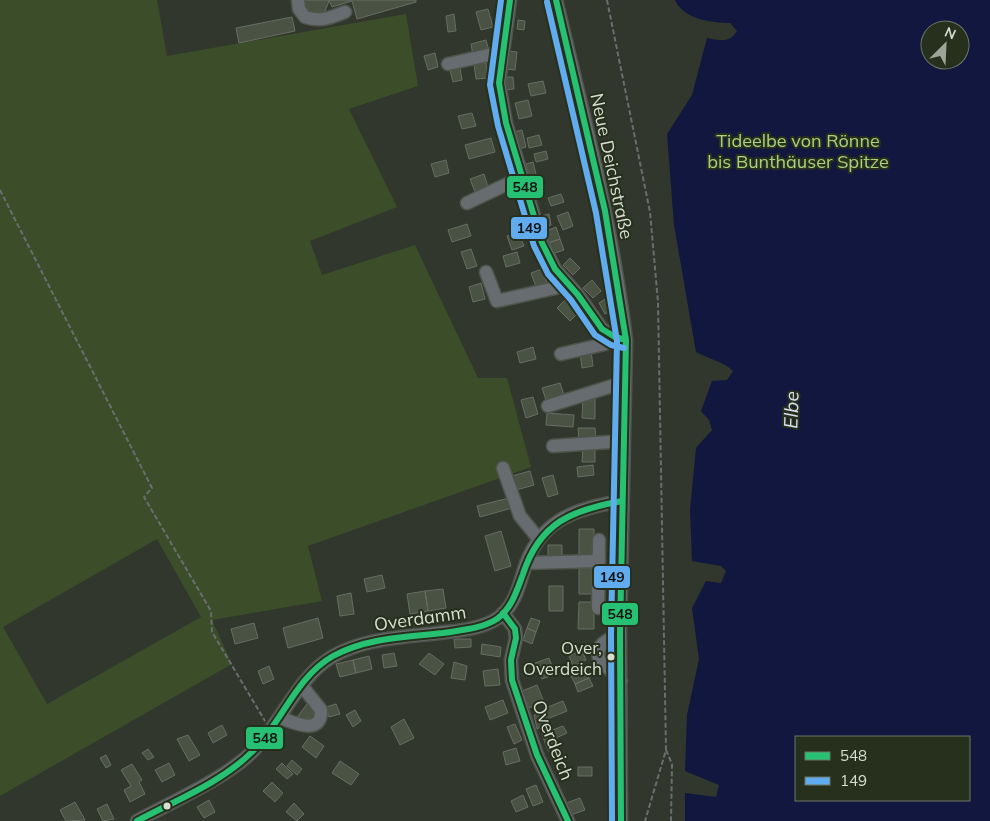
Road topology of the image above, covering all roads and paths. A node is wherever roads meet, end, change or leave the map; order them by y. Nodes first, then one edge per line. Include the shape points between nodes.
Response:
1 (298, 0) edge
2 (510, 0) edge
3 (556, 0) edge
4 (606, 0) edge
5 (345, 12) dead end
6 (502, 52) junction
7 (448, 64) dead end
8 (522, 177) junction
9 (0, 190) edge
10 (467, 203) dead end
11 (486, 272) dead end
12 (569, 286) junction
13 (614, 336) junction
14 (626, 340) junction
15 (561, 354) dead end
16 (625, 382) junction
17 (548, 406) dead end
18 (624, 441) junction
19 (553, 446) dead end
20 (503, 468) dead end
21 (622, 501) junction
22 (538, 538) junction
23 (599, 540) dead end
24 (599, 561) junction
25 (526, 563) junction
26 (598, 608) dead end
27 (503, 613) junction
28 (620, 633) junction
29 (621, 681) junction
30 (302, 686) junction
31 (281, 718) junction
32 (272, 732) junction
33 (666, 750) junction
34 (137, 821) edge
35 (568, 821) edge
36 (621, 821) edge
37 (645, 821) edge
38 (671, 821) edge

1 - 5 street via 304,17 314,20
2 - 6 street
3 - 14 street, Neue Deichstraße via 589,136 622,301
4 - 33 path via 650,212 658,302
6 - 7 street
6 - 8 street via 499,83 506,123
8 - 10 street
8 - 12 street via 547,256
9 - 32 path via 152,488 144,497 211,611 212,632
11 - 12 street via 497,301
12 - 13 street via 602,329
13 - 14 street
13 - 15 street via 605,344
14 - 16 street, Neue Deichstraße
16 - 17 street
16 - 18 street, Neue Deichstraße
18 - 19 street
18 - 21 street, Neue Deichstraße
20 - 22 street via 520,516
21 - 22 street, Overdamm via 563,518
21 - 28 street, Neue Deichstraße
22 - 25 street, Overdamm
23 - 24 street
24 - 25 street
24 - 26 street
25 - 27 street, Overdamm via 516,596
27 - 30 street, Overdamm via 476,628 354,648 330,658
27 - 35 street, Overdeich via 516,638 510,670 512,680 537,755
28 - 29 street, Neue Deichstraße
28 - 29 street via 602,643 598,654
29 - 36 street, Neue Deichstraße
30 - 31 street, Overdamm
30 - 31 street via 321,710 315,726
31 - 32 street, Overdamm
32 - 34 street, Overdamm via 234,766
33 - 37 path
33 - 38 path via 672,764

